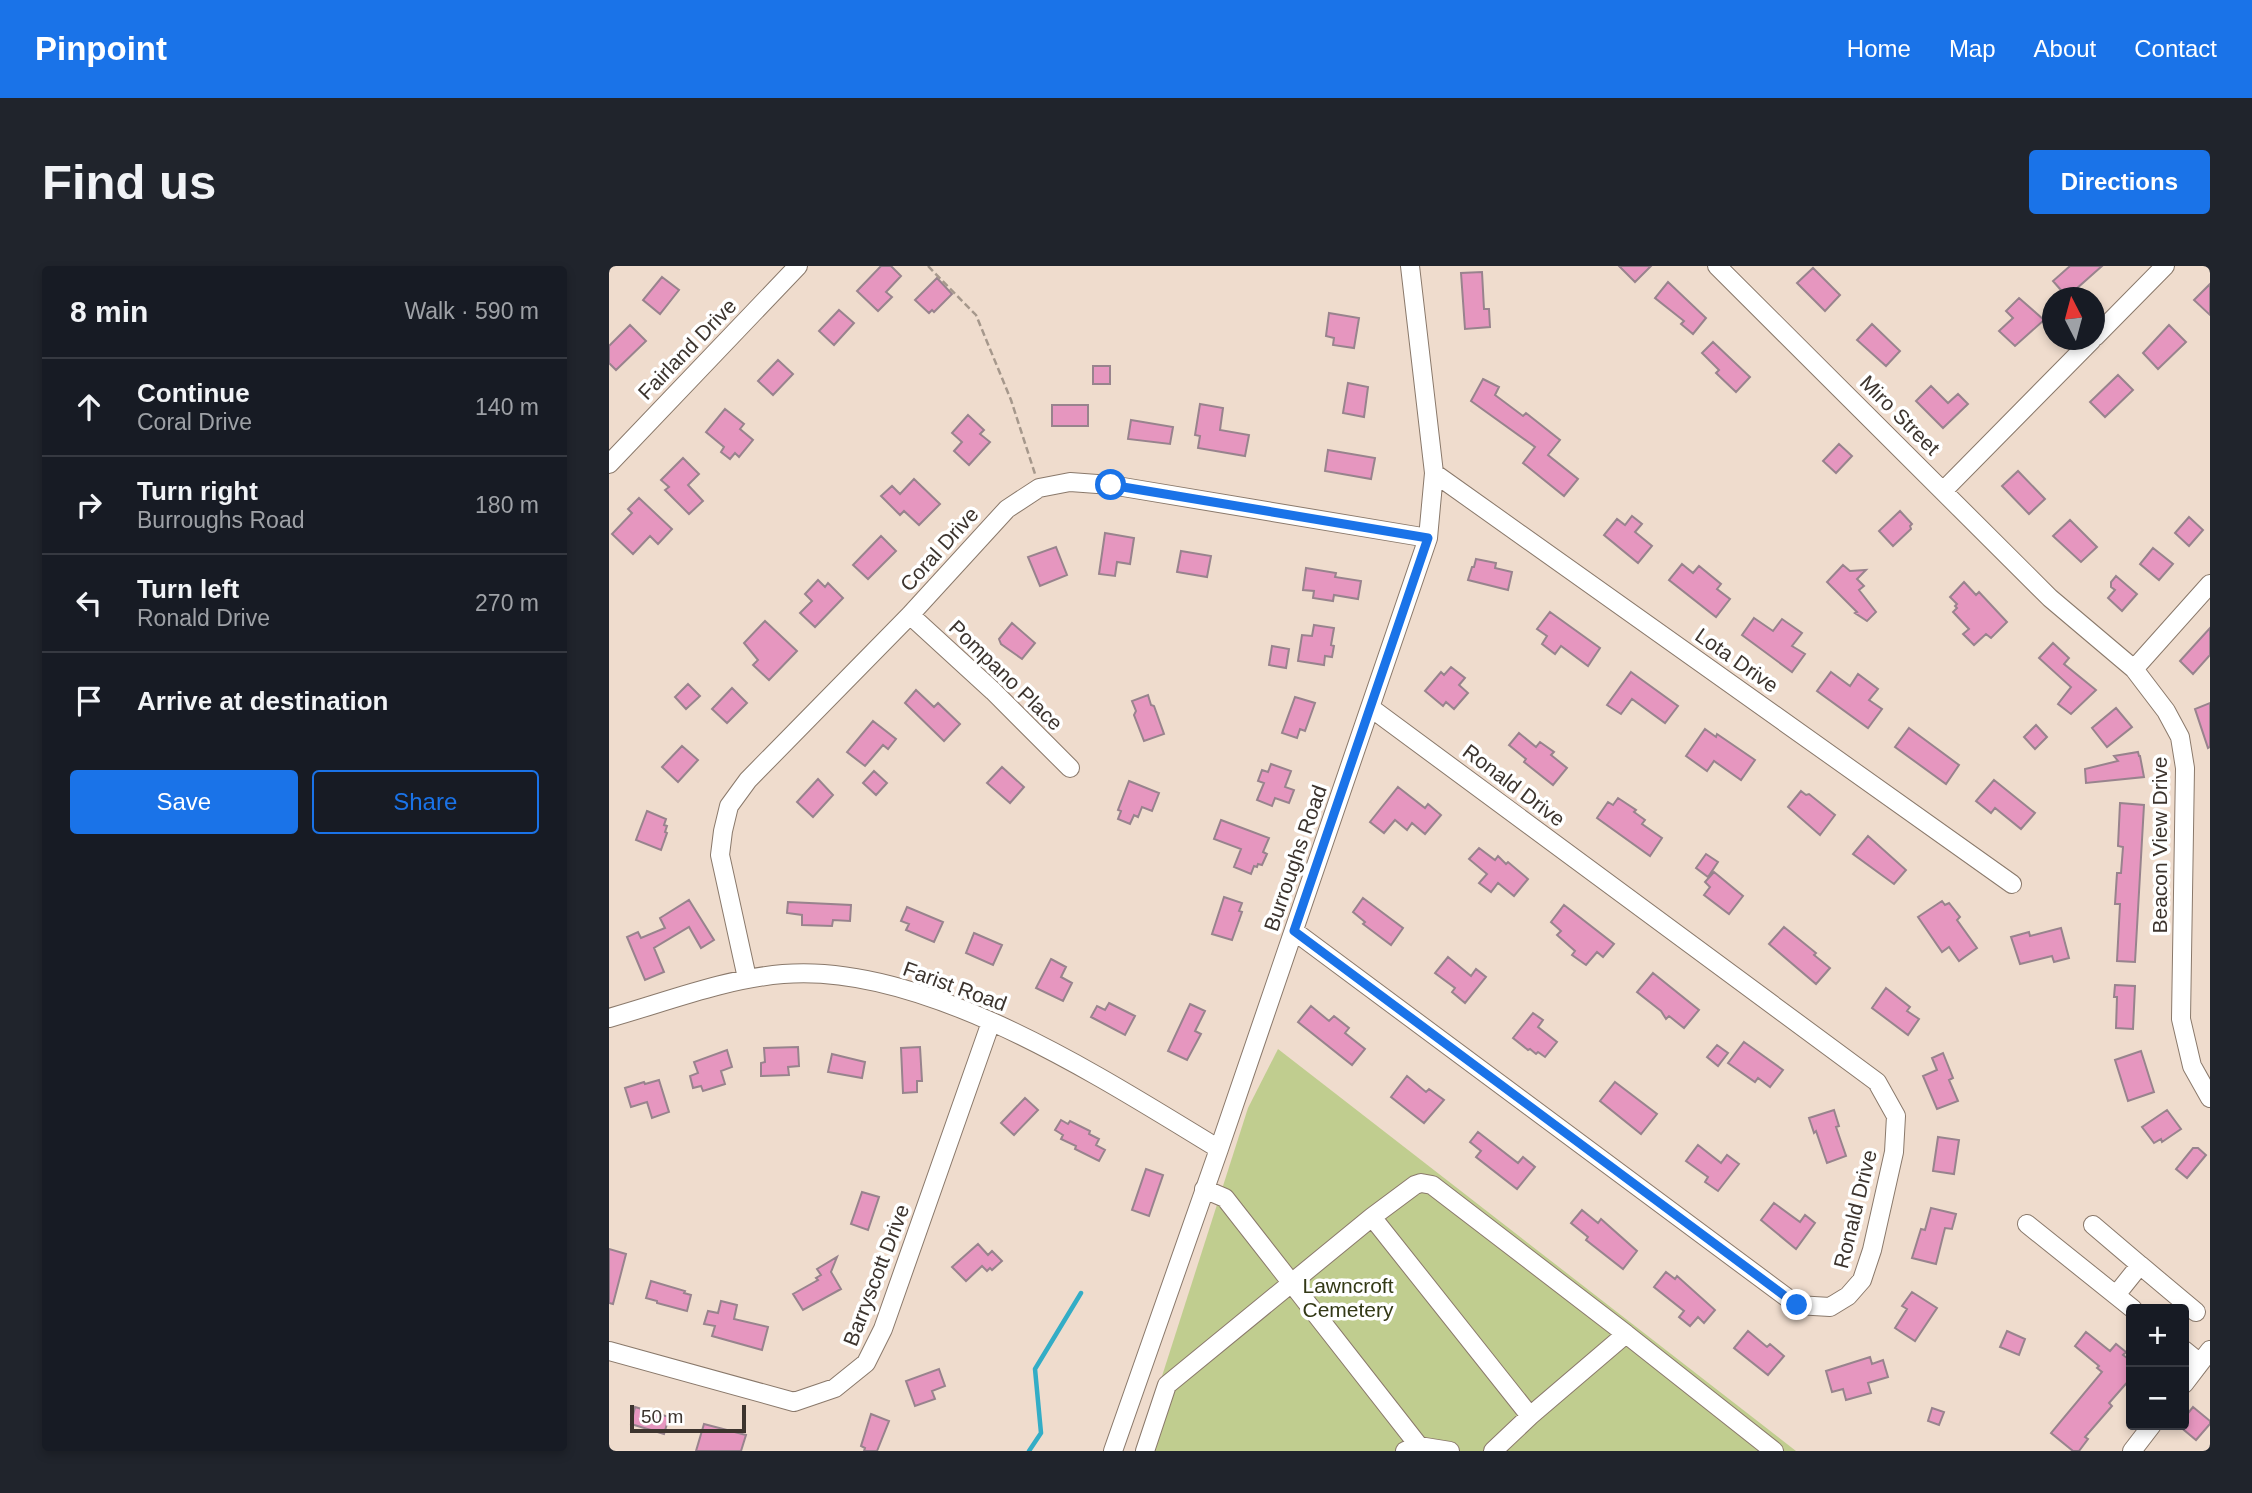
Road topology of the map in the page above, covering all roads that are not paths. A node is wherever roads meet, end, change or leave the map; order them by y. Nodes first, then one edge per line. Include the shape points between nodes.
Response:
1 (798, 266) edge
2 (1410, 266) edge
3 (1717, 266) edge
4 (2165, 266) edge
5 (2105, 326) edge
6 (2081, 350) edge
7 (609, 464) edge
8 (1434, 473) junction
9 (1944, 490) junction
10 (1428, 538) junction
11 (2210, 584) edge
12 (2050, 598) joint
13 (910, 615) junction
14 (2134, 668) junction
15 (1371, 708) junction
16 (1070, 768) dead end
17 (2013, 884) dead end
18 (1294, 931) junction
19 (747, 978) junction
20 (609, 1018) edge
21 (991, 1022) junction
22 (2210, 1098) edge
23 (1219, 1149) junction
24 (1204, 1189) junction
25 (1372, 1217) junction
26 (2027, 1224) dead end
27 (2093, 1225) dead end
28 (2140, 1265) junction
29 (1291, 1283) junction
30 (2116, 1295) junction
31 (2127, 1304) edge
32 (2196, 1312) dead end
33 (1626, 1334) junction
34 (609, 1351) edge
35 (2205, 1357) edge
36 (2189, 1378) edge
37 (1529, 1416) junction
38 (2147, 1430) edge
39 (1412, 1449) edge
40 (1113, 1451) edge
41 (1145, 1451) edge
42 (1450, 1451) edge
43 (1493, 1451) edge
44 (1774, 1451) edge
45 (2131, 1451) edge

1 - 7 street, Fairland Drive
2 - 8 street, Burroughs Road
3 - 9 street, Miro Street
4 - 5 street
6 - 9 street
8 - 10 street, Burroughs Road
8 - 17 street, Lota Drive
9 - 12 street, Miro Street
10 - 13 street, Coral Drive via 1070,482 1039,488 1007,509
10 - 15 street, Burroughs Road
11 - 14 street
12 - 14 street, Beacon View Drive
13 - 16 street, Pompano Place
13 - 19 street, Coral Drive via 748,780 729,806 720,855
14 - 22 street, Beacon View Drive via 2181,737 2185,768 2181,1019 2192,1066
15 - 18 street, Burroughs Road
15 - 18 street, Ronald Drive via 1877,1083 1896,1116 1894,1152 1862,1280 1831,1307 1797,1305
18 - 23 street, Burroughs Road
19 - 20 street, Farist Road
19 - 21 street, Farist Road via 824,974 860,979 925,995
21 - 23 street, Farist Road via 1104,1079
21 - 34 street, Barryscott Drive via 883,1329 866,1363 835,1388 794,1402
23 - 24 street, Burroughs Road
24 - 29 street via 1224,1198
24 - 40 street, Burroughs Road
25 - 29 street
25 - 33 street via 1415,1185 1432,1185
25 - 37 street
26 - 30 street
27 - 28 street
28 - 30 street
28 - 32 street
29 - 39 street
29 - 41 street via 1167,1385
30 - 31 street
33 - 37 street
33 - 44 street
35 - 36 street
37 - 43 street
38 - 45 street
39 - 42 street

